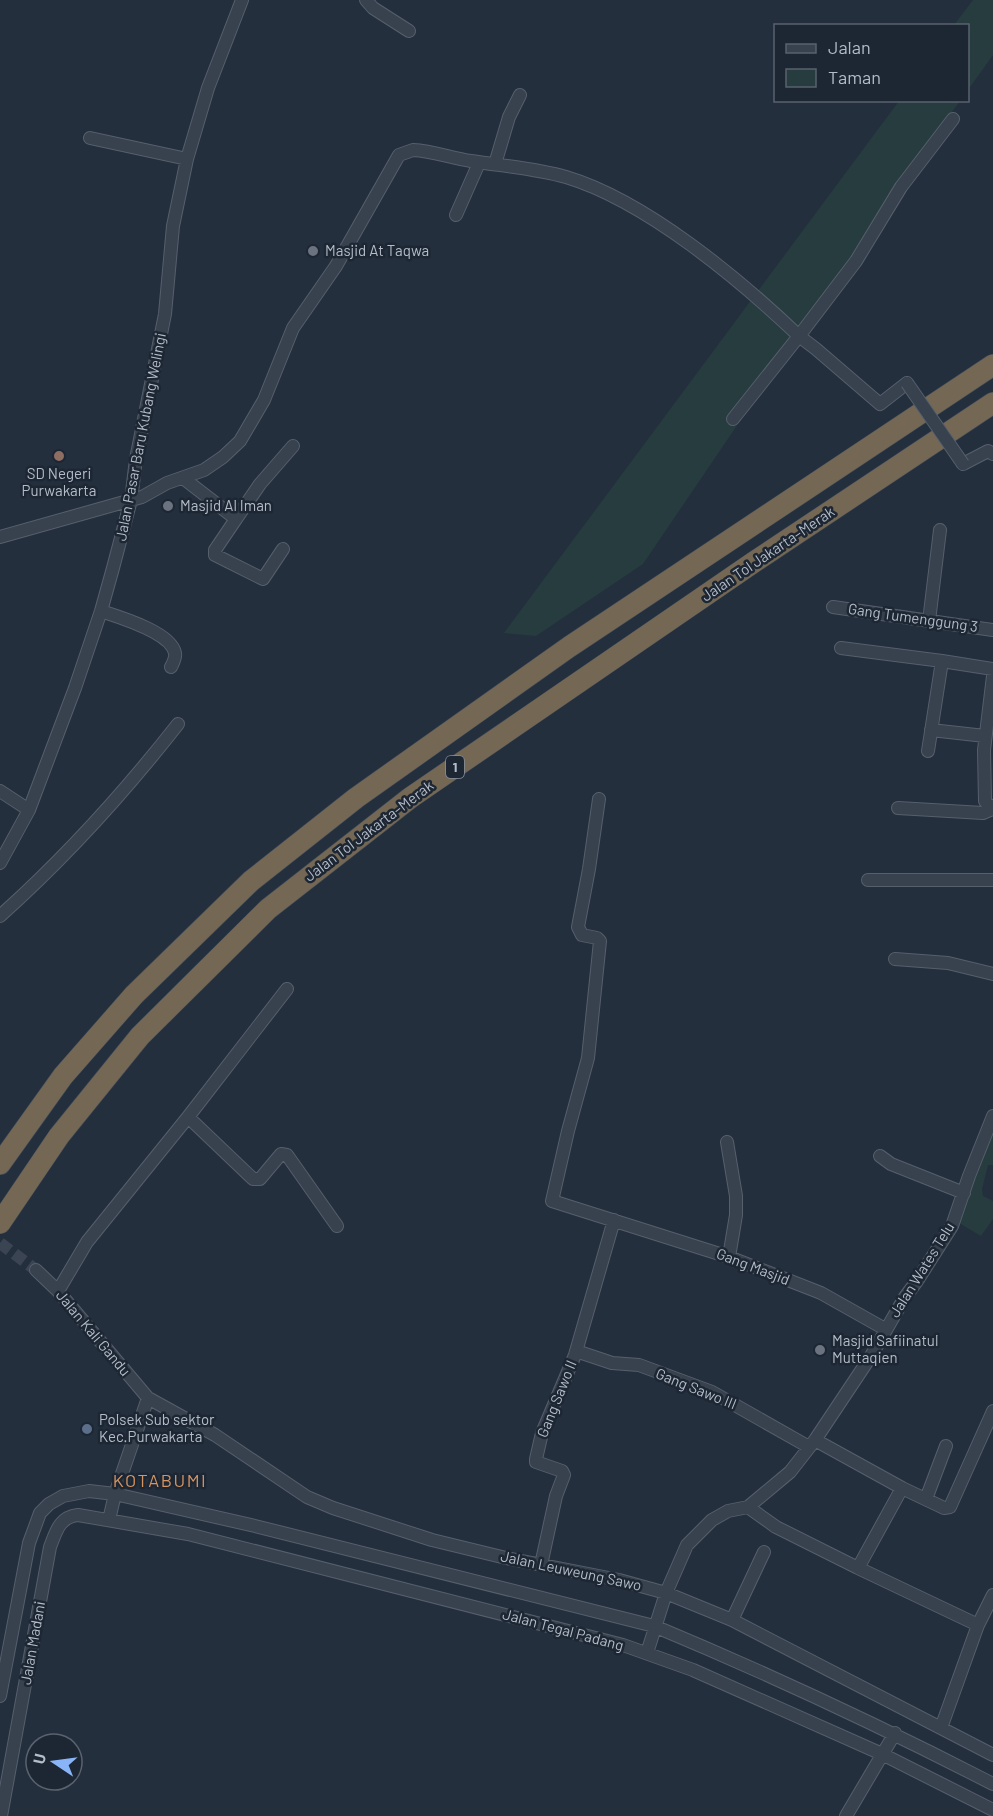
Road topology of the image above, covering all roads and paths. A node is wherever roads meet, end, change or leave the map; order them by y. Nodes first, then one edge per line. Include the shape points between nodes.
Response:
1 (242, 0) edge
2 (366, 0) edge
3 (409, 32) dead end
4 (520, 95) dead end
5 (953, 119) dead end
6 (90, 138) dead end
7 (187, 159) junction
8 (479, 163) junction
9 (495, 164) junction
10 (456, 215) dead end
11 (799, 336) junction
12 (993, 365) edge
13 (993, 403) edge
14 (733, 419) dead end
15 (293, 446) dead end
16 (990, 452) edge
17 (183, 478) junction
18 (131, 500) junction
19 (236, 519) junction
20 (940, 530) dead end
21 (0, 537) edge
22 (283, 549) dead end
23 (833, 607) dead end
24 (101, 611) junction
25 (929, 621) junction
26 (993, 630) edge
27 (841, 648) dead end
28 (942, 662) junction
29 (171, 667) dead end
30 (993, 669) edge
31 (993, 676) edge
32 (178, 724) dead end
33 (931, 730) junction
34 (985, 736) junction
35 (928, 751) dead end
36 (0, 790) edge
37 (599, 799) dead end
38 (992, 806) edge
39 (898, 808) dead end
40 (29, 810) junction
41 (0, 863) edge
42 (868, 880) dead end
43 (993, 880) edge
44 (0, 916) edge
45 (895, 959) dead end
46 (993, 974) edge
47 (287, 989) dead end
48 (993, 1116) edge
49 (188, 1118) junction
50 (727, 1142) dead end
51 (880, 1156) dead end
52 (0, 1164) edge
53 (963, 1193) junction
54 (614, 1220) junction
55 (0, 1223) edge
56 (338, 1226) dead end
57 (729, 1257) junction
58 (36, 1270) tunnel mouth
59 (58, 1291) junction
60 (885, 1329) junction
61 (576, 1352) junction
62 (148, 1398) junction
63 (993, 1410) edge
64 (812, 1443) junction
65 (946, 1446) dead end
66 (902, 1488) junction
67 (115, 1494) junction
68 (63, 1496) junction
69 (926, 1499) junction
70 (748, 1507) junction
71 (192, 1512) junction
72 (70, 1516) junction
73 (110, 1520) junction
74 (188, 1533) junction
75 (764, 1551) dead end
76 (541, 1565) junction
77 (858, 1568) junction
78 (666, 1593) junction
79 (993, 1595) edge
80 (732, 1620) junction
81 (978, 1625) junction
82 (654, 1626) junction
83 (647, 1653) junction
84 (0, 1696) edge
85 (941, 1728) junction
86 (896, 1734) junction
87 (882, 1754) junction
88 (993, 1755) edge
89 (993, 1784) edge
90 (993, 1810) edge
91 (1, 1816) edge
92 (846, 1816) edge

1 - 7 street, Jalan Pasar Baru Kubang Welingi via 208,88
2 - 3 street
4 - 9 street
5 - 11 street via 902,187 856,261
6 - 7 street
7 - 18 street, Jalan Pasar Baru Kubang Welingi via 173,226 165,314
8 - 9 street
8 - 10 street
8 - 17 street via 413,150 399,155 336,266 293,328 264,400 240,441 204,470
9 - 11 street via 565,177 644,213 721,269
11 - 14 street
11 - 16 street, bridge via 880,405 907,383 963,464
12 - 52 highway, 1 via 569,647 356,798 251,881 134,995 63,1076
13 - 55 highway, Jalan Tol Jakarta–Merak / 1 via 410,798 268,909 140,1036 59,1136
15 - 19 street
17 - 18 street
17 - 19 street
18 - 21 street
18 - 24 street, Jalan Pasar Baru Kubang Welingi
19 - 22 street via 215,555 262,579
20 - 25 street
23 - 25 street, Gang Tumenggung 3
24 - 29 street via 132,622 168,642 175,657
24 - 40 street, Jalan Pasar Baru Kubang Welingi
25 - 26 street, Gang Tumenggung 3
27 - 28 street
28 - 30 street
28 - 33 street
31 - 34 street
32 - 44 street via 133,782 85,834
33 - 34 street
33 - 35 street
34 - 38 street via 985,801
36 - 40 street
37 - 54 street, Gang Masjid via 578,927 582,934 600,941 592,1029 552,1201
38 - 39 street via 983,813
40 - 41 street, Jalan Pasar Baru Kubang Welingi
42 - 43 street
45 - 46 street via 948,963
47 - 49 street
48 - 53 street, Jalan Wates Telu
49 - 56 street via 253,1179 260,1179 281,1154 287,1155
49 - 59 street via 87,1242
50 - 57 street via 736,1196
51 - 53 street
53 - 60 street, Jalan Wates Telu via 952,1226
54 - 57 street, Gang Masjid
54 - 61 street
57 - 60 street, Gang Masjid via 820,1293
58 - 59 street, Jalan Kali Gandu
59 - 62 street, Jalan Kali Gandu
60 - 64 street, Jalan Wates Telu
61 - 64 street, Gang Sawo III via 612,1363 639,1365 712,1392
61 - 76 street, Gang Sawo II via 542,1432 536,1459 564,1475
62 - 67 street
62 - 76 street, Jalan Leuweung Sawo via 215,1435 324,1505 432,1540
63 - 69 street, Gang Sawo III via 950,1507
64 - 66 street, Gang Sawo III
64 - 70 street, Jalan Wates Telu via 790,1472
65 - 69 street
66 - 69 street, Gang Sawo III
66 - 77 street
67 - 68 street, Jalan Madani via 89,1491
67 - 71 street, Jalan Tegal Padang
67 - 73 street
68 - 72 street
68 - 84 street, Jalan Madani via 40,1513 28,1543
70 - 77 street via 776,1527
70 - 78 street, Jalan Wates Telu via 728,1511 697,1533 682,1554
71 - 74 street
71 - 82 street, Jalan Tegal Padang
72 - 73 street
72 - 91 street, Jalan Madani via 59,1525 50,1547
73 - 74 street, Jalan Tegal Padang
74 - 83 street, Jalan Tegal Padang
75 - 80 street
76 - 78 street, Jalan Leuweung Sawo
77 - 81 street
78 - 80 street, Jalan Leuweung Sawo
78 - 82 street, Jalan Wates Telu
79 - 81 street
80 - 85 street, Jalan Leuweung Sawo
81 - 85 street
82 - 83 street, Jalan Wates Telu
82 - 86 street, Jalan Tegal Padang
83 - 87 street, Jalan Tegal Padang
85 - 88 street, Jalan Leuweung Sawo
86 - 87 street
86 - 89 street, Jalan Tegal Padang
87 - 90 street, Jalan Tegal Padang
87 - 92 street

